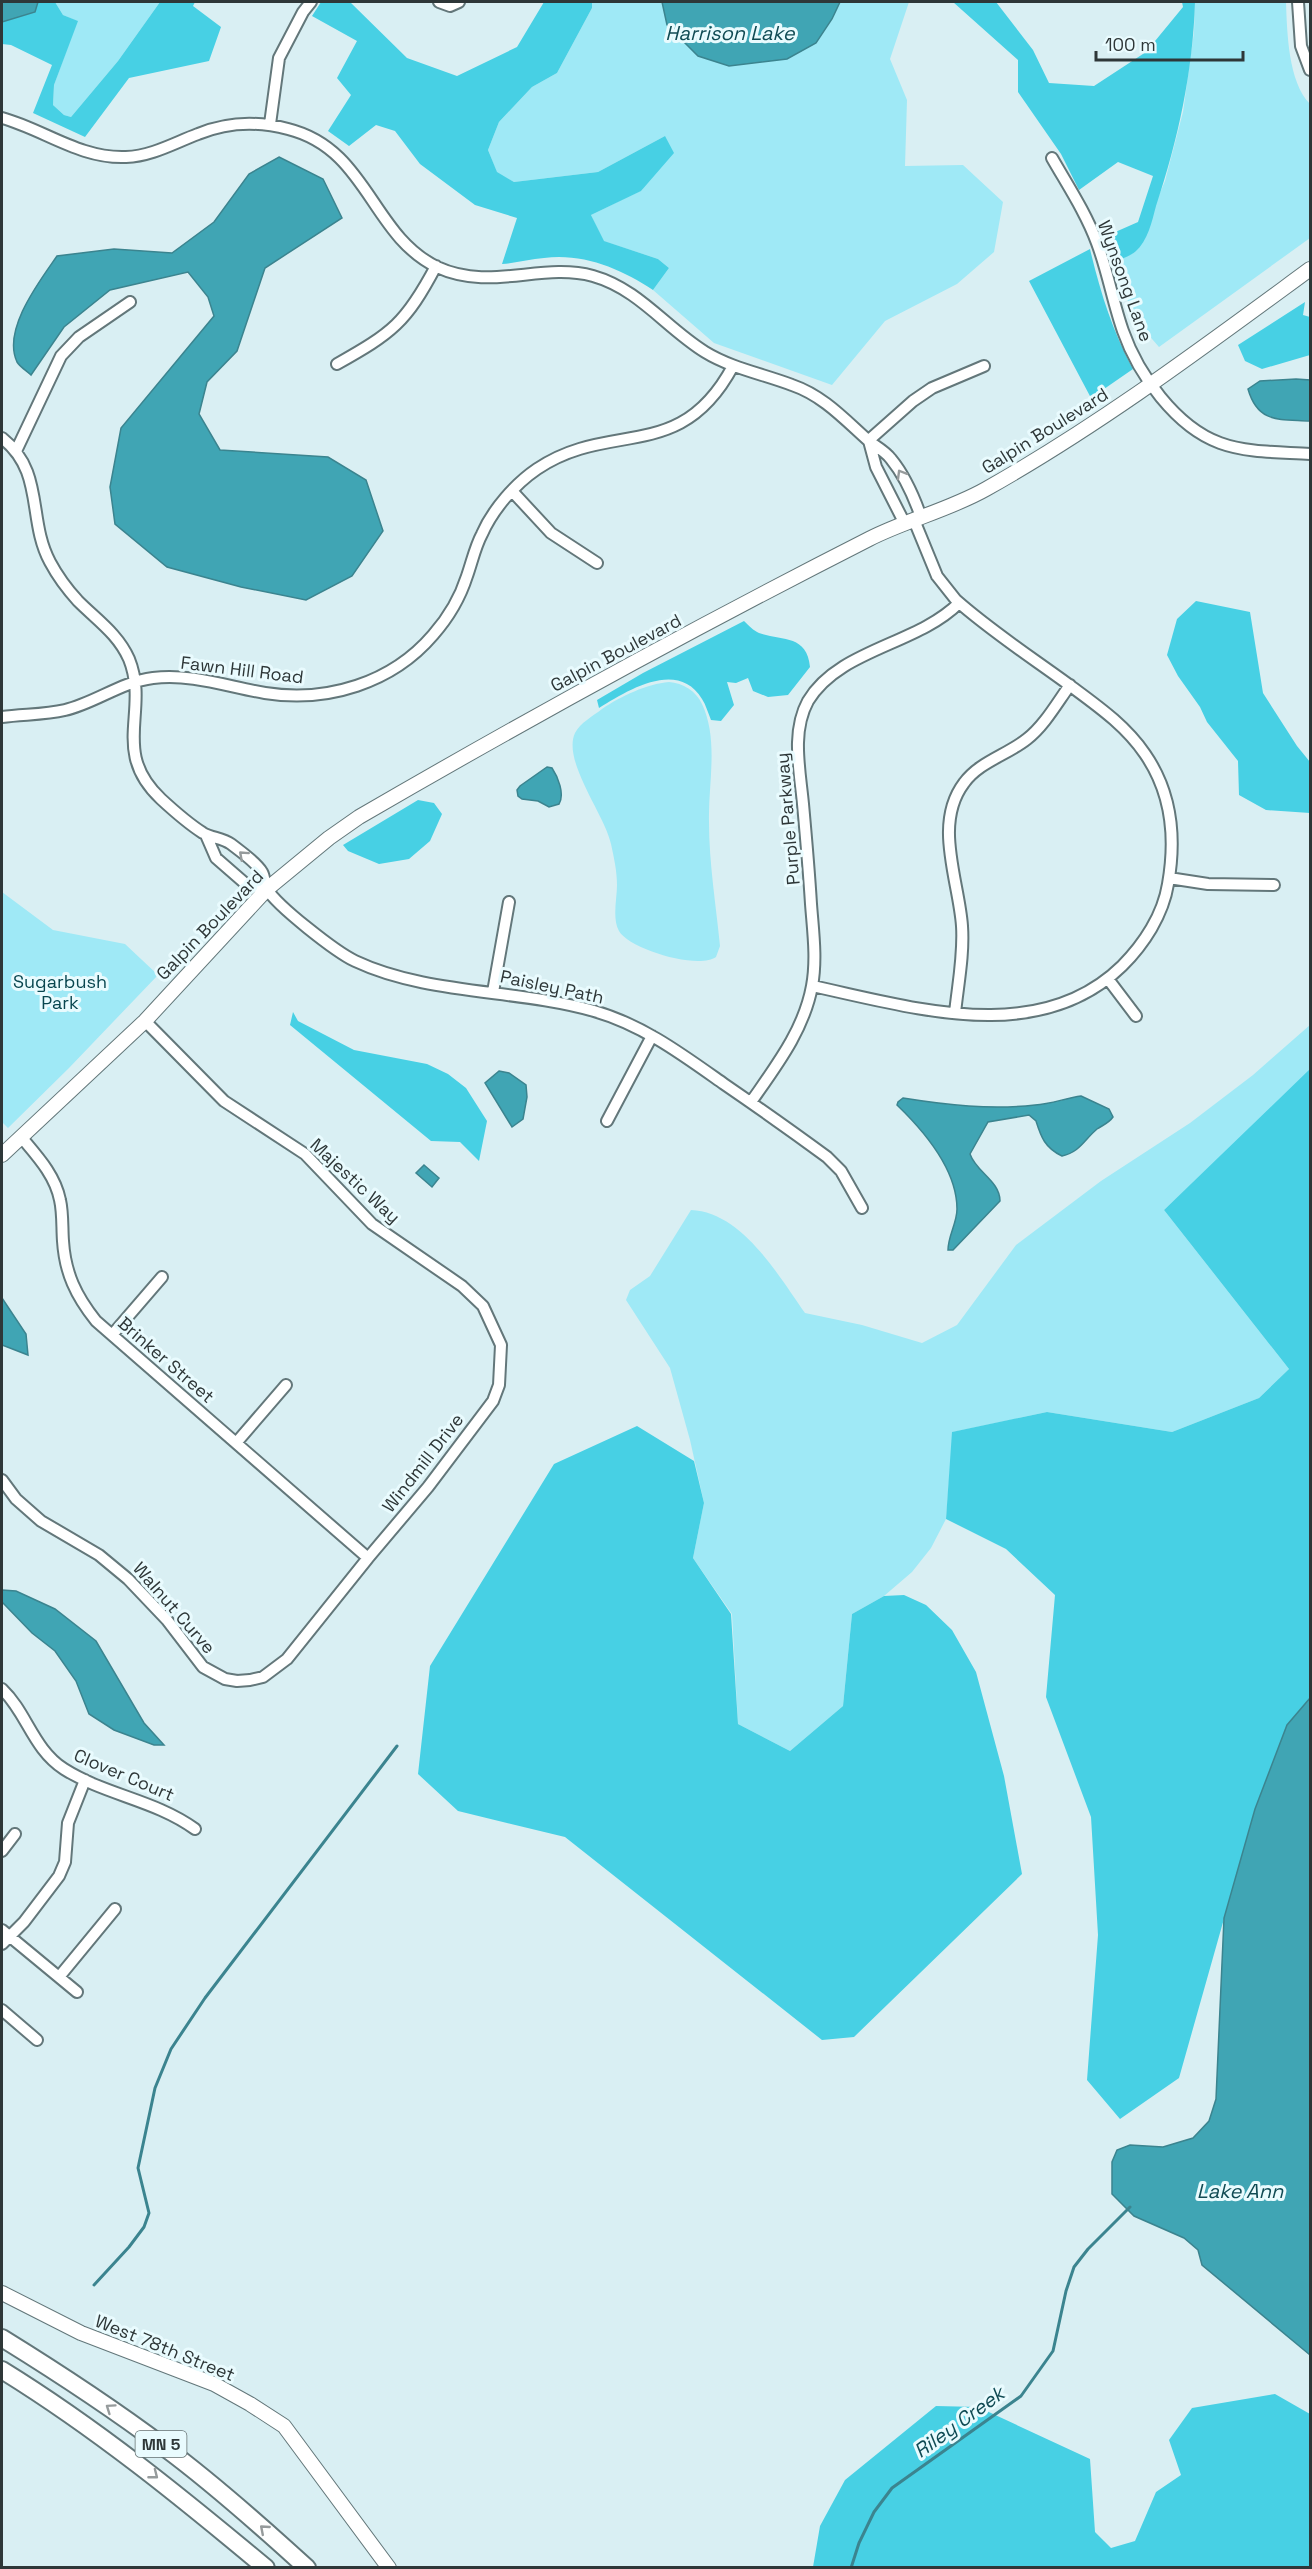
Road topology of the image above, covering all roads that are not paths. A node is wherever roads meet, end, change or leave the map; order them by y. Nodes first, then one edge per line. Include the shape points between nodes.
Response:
1 (311, 2) edge
2 (439, 2) edge
3 (459, 2) edge
4 (1298, 2) edge
5 (1311, 70) edge
6 (2, 118) edge
7 (270, 124) junction
8 (1052, 158) dead end
9 (436, 266) junction
10 (1311, 269) edge
11 (130, 302) dead end
12 (337, 364) dead end
13 (733, 366) junction
14 (984, 366) dead end
15 (1152, 383) junction
16 (2, 438) edge
17 (869, 440) junction
18 (16, 451) junction
19 (1311, 454) edge
20 (512, 491) junction
21 (913, 520) junction
22 (597, 563) dead end
23 (959, 603) junction
24 (134, 681) junction
25 (1070, 685) junction
26 (2, 717) edge
27 (206, 835) junction
28 (1169, 878) junction
29 (1274, 885) dead end
30 (267, 890) junction
31 (508, 902) dead end
32 (1108, 979) junction
33 (812, 986) junction
34 (493, 992) junction
35 (955, 1013) junction
36 (1136, 1016) dead end
37 (145, 1021) junction
38 (652, 1036) junction
39 (751, 1102) junction
40 (607, 1121) dead end
41 (22, 1138) junction
42 (2, 1155) edge
43 (862, 1208) dead end
44 (162, 1277) dead end
45 (112, 1335) junction
46 (286, 1384) dead end
47 (499, 1385) joint
48 (236, 1443) junction
49 (2, 1480) edge
50 (368, 1558) junction
51 (2, 1689) edge
52 (84, 1780) junction
53 (195, 1829) dead end
54 (15, 1834) dead end
55 (2, 1851) edge
56 (115, 1909) dead end
57 (4, 1937) edge
58 (60, 1977) junction
59 (77, 1992) dead end
60 (2, 2010) edge
61 (38, 2040) dead end
62 (2, 2293) edge
63 (2, 2338) edge
64 (2, 2370) edge
65 (266, 2568) edge
66 (307, 2568) edge
67 (389, 2568) edge

1 - 7 street via 279,58
2 - 3 street via 450,6
4 - 5 street via 1301,46
6 - 7 street via 86,151 126,157 168,148 222,126
7 - 9 street via 311,137 344,160 392,228
8 - 15 street, Wynsong Lane via 1092,232 1123,331
9 - 12 street via 400,323 378,341
9 - 13 street via 489,278 590,275 631,292 706,353
10 - 15 street, Galpin Boulevard
11 - 18 street via 79,337 61,356
13 - 17 street via 794,385 820,399
13 - 20 street, Fawn Hill Road via 709,402 684,422 660,432 574,451 538,469
14 - 17 street via 932,388
15 - 19 street, Wynsong Lane via 1179,417 1204,436 1235,447
15 - 21 street, Galpin Boulevard via 1070,440 983,491
16 - 18 street
17 - 21 street via 876,467
21 -> 17 street via 915,500 890,457
18 - 24 street via 29,473 40,540 49,561 63,584 118,639
20 - 22 street via 551,533
20 - 24 street, Fawn Hill Road via 481,535 466,579 444,621 417,651 380,676 336,692 295,696 181,678
21 - 23 street via 937,576
21 - 30 street, Galpin Boulevard via 872,537 444,767 359,817
23 - 25 street
23 - 33 street, Purple Parkway via 933,624 836,671 806,707 798,744 813,927
24 - 26 street, Fawn Hill Road via 66,710
24 - 27 street via 132,735 139,771 161,799
25 - 28 street via 1122,726 1152,766 1167,803 1173,832
25 - 35 street via 1034,733 956,786 949,831 962,926
27 - 30 street via 216,858 247,885
30 -> 27 street via 262,871 228,841
28 - 29 street via 1208,884
28 - 32 street via 1149,933
30 - 34 street, Paisley Path via 316,935 352,960 400,976
30 - 37 street, Galpin Boulevard
31 - 34 street
32 - 35 street via 1072,1000 1033,1012
32 - 36 street
33 - 35 street
33 - 39 street, Purple Parkway via 789,1045
34 - 38 street, Paisley Path via 596,1012
37 - 41 street, Galpin Boulevard
37 - 47 street, Majestic Way via 224,1101 305,1154 372,1224 462,1286 483,1306 501,1345
38 - 39 street, Paisley Path
38 - 40 street
39 - 43 street, Paisley Path via 835,1164
41 - 42 street, Galpin Boulevard
41 - 45 street, Brinker Street via 43,1163 60,1198 65,1264 72,1286 96,1321
44 - 45 street
45 - 48 street, Brinker Street
46 - 48 street
47 - 50 street, Windmill Drive via 493,1401 435,1479
48 - 50 street, Brinker Street
49 - 50 street, Walnut Curve via 41,1521 99,1555 128,1579 196,1660 225,1679 250,1680 276,1670
51 - 52 street, Clover Court via 18,1708 38,1745
52 - 53 street, Clover Court via 177,1816
52 - 57 street via 68,1823 65,1862 59,1876
54 - 55 street
56 - 58 street
57 - 58 street
58 - 59 street
60 - 61 street
62 - 67 street, West 78th Street via 81,2333 214,2384 284,2426
66 -> 63 main road, MN 5 via 165,2447
64 -> 65 main road, MN 5 via 121,2450

